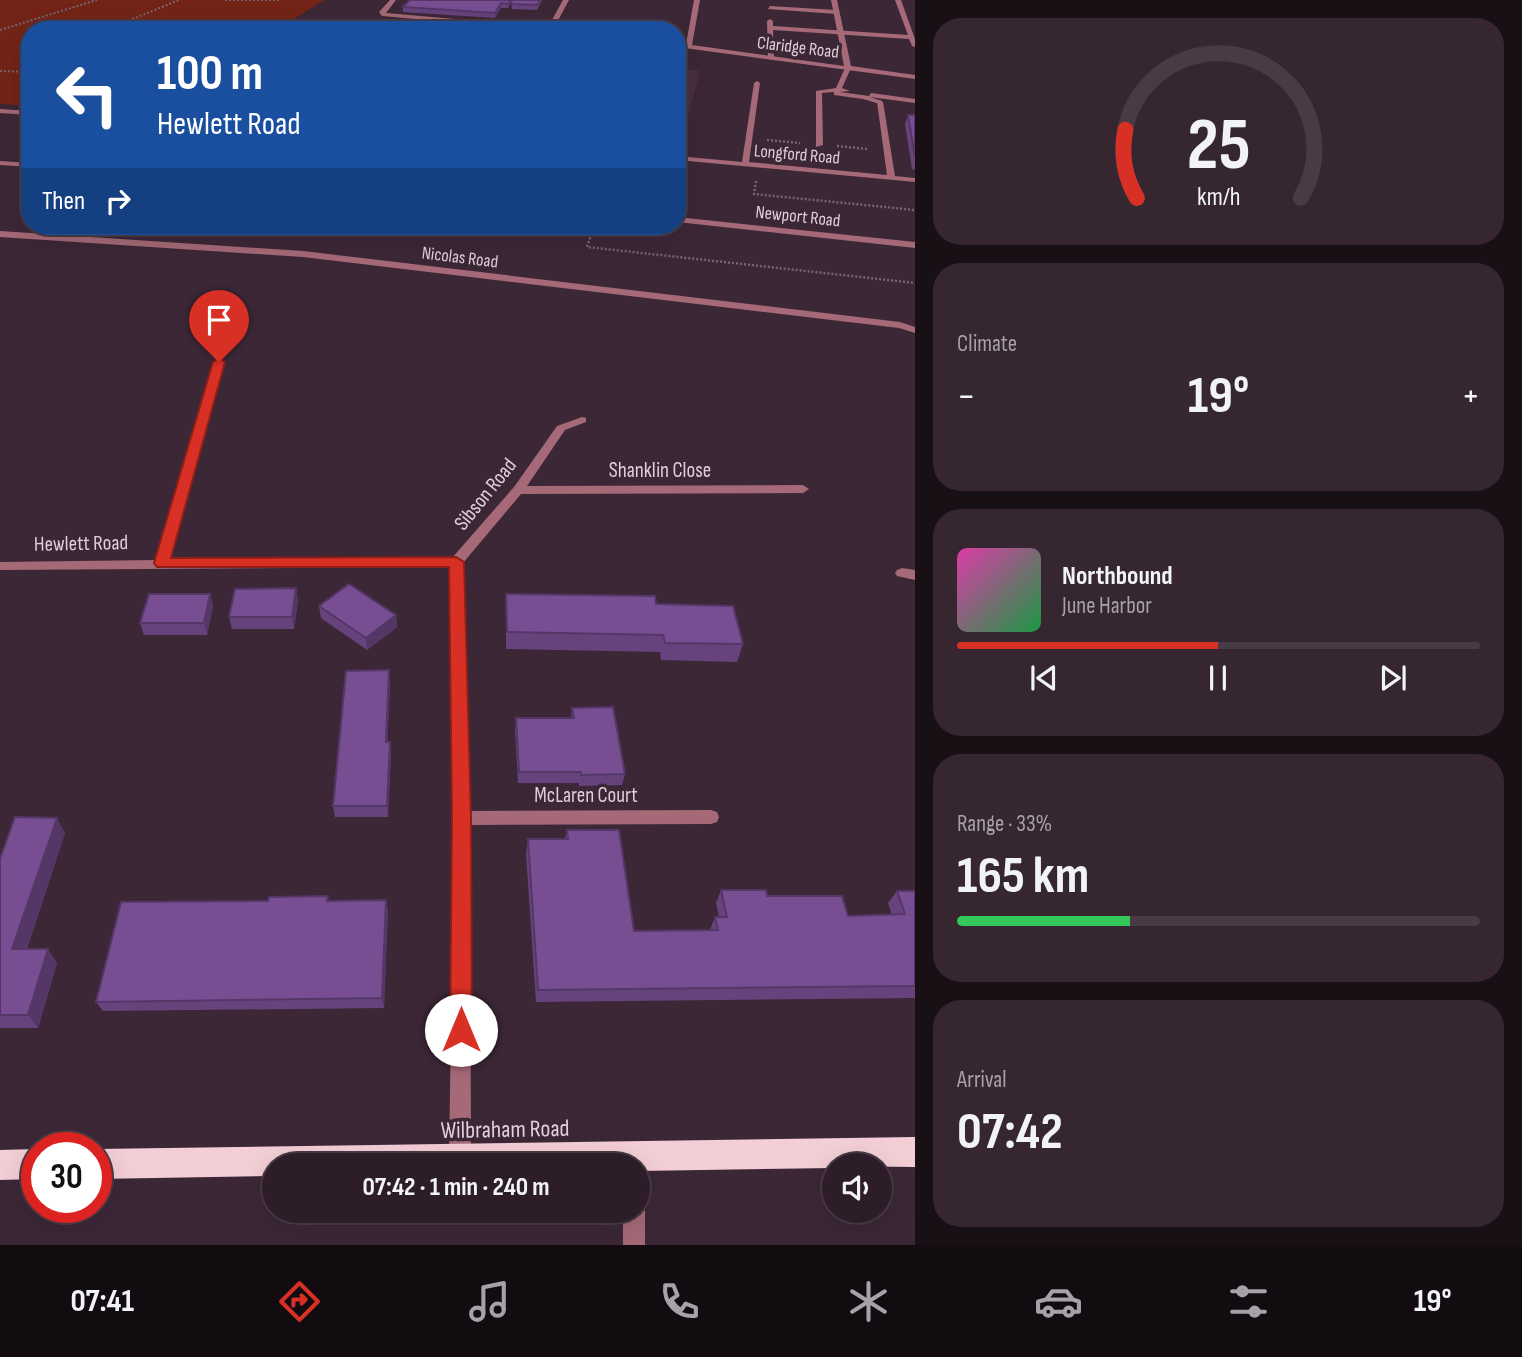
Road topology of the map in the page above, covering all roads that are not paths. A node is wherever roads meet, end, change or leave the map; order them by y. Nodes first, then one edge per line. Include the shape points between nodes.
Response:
1 (393, 0) edge
2 (566, 0) edge
3 (697, 0) edge
4 (769, 0) edge
5 (834, 0) edge
6 (898, 0) edge
7 (770, 8) junction
8 (836, 12) junction
9 (444, 21) edge
10 (554, 21) edge
11 (770, 28) junction
12 (841, 33) junction
13 (911, 37) junction
14 (686, 46) edge
15 (915, 46) edge
16 (689, 47) junction
17 (771, 58) junction
18 (848, 68) junction
19 (915, 77) edge
20 (757, 83) dead end
21 (838, 90) junction
22 (879, 99) junction
23 (915, 101) edge
24 (0, 111) edge
25 (21, 112) edge
26 (819, 145) dead end
27 (686, 159) edge
28 (0, 163) edge
29 (21, 164) edge
30 (745, 164) junction
31 (891, 178) junction
32 (915, 180) edge
33 (686, 220) edge
34 (0, 233) edge
35 (21, 234) edge
36 (29, 235) edge
37 (915, 244) edge
38 (915, 330) edge
39 (219, 362) dead end
40 (582, 420) dead end
41 (518, 489) junction
42 (803, 489) dead end
43 (456, 562) junction
44 (162, 563) junction
45 (0, 566) edge
46 (711, 817) dead end
47 (462, 818) junction
48 (915, 1152) edge
49 (460, 1153) edge
50 (650, 1160) edge
51 (262, 1162) edge
52 (21, 1164) edge
53 (112, 1164) edge
54 (0, 1165) edge
55 (634, 1223) edge
56 (634, 1245) edge

1 - 9 street via 382,14
2 - 10 street
3 - 16 street
4 - 7 street
5 - 8 street
6 - 13 street
7 - 8 street
7 - 11 street
8 - 12 street
11 - 12 street
11 - 17 street
12 - 13 street
12 - 18 street
13 - 15 street
14 - 16 street, Claridge Road
16 - 17 street, Claridge Road
17 - 18 street, Claridge Road
18 - 19 street, Claridge Road
18 - 21 street
20 - 30 street
21 - 22 street via 836,94
21 - 26 street via 819,91
22 - 23 street
22 - 31 street
24 - 25 street
27 - 30 street, Longford Road
28 - 29 street
30 - 31 street, Longford Road
31 - 32 street, Longford Road
33 - 37 street, Newport Road
34 - 35 street, Nicolas Road
36 - 38 street, Nicolas Road via 303,254
39 - 44 street
40 - 41 street, Sibson Road via 561,428
41 - 42 street, Shanklin Close
41 - 43 street, Sibson Road
43 - 44 street, Hewlett Road
43 - 47 street, Sibson Road
44 - 45 street, Hewlett Road
46 - 47 street, McLaren Court
47 - 49 street, Sibson Road
48 - 50 highway, Wilbraham Road
51 - 53 highway, Wilbraham Road
52 - 54 highway
55 - 56 street

